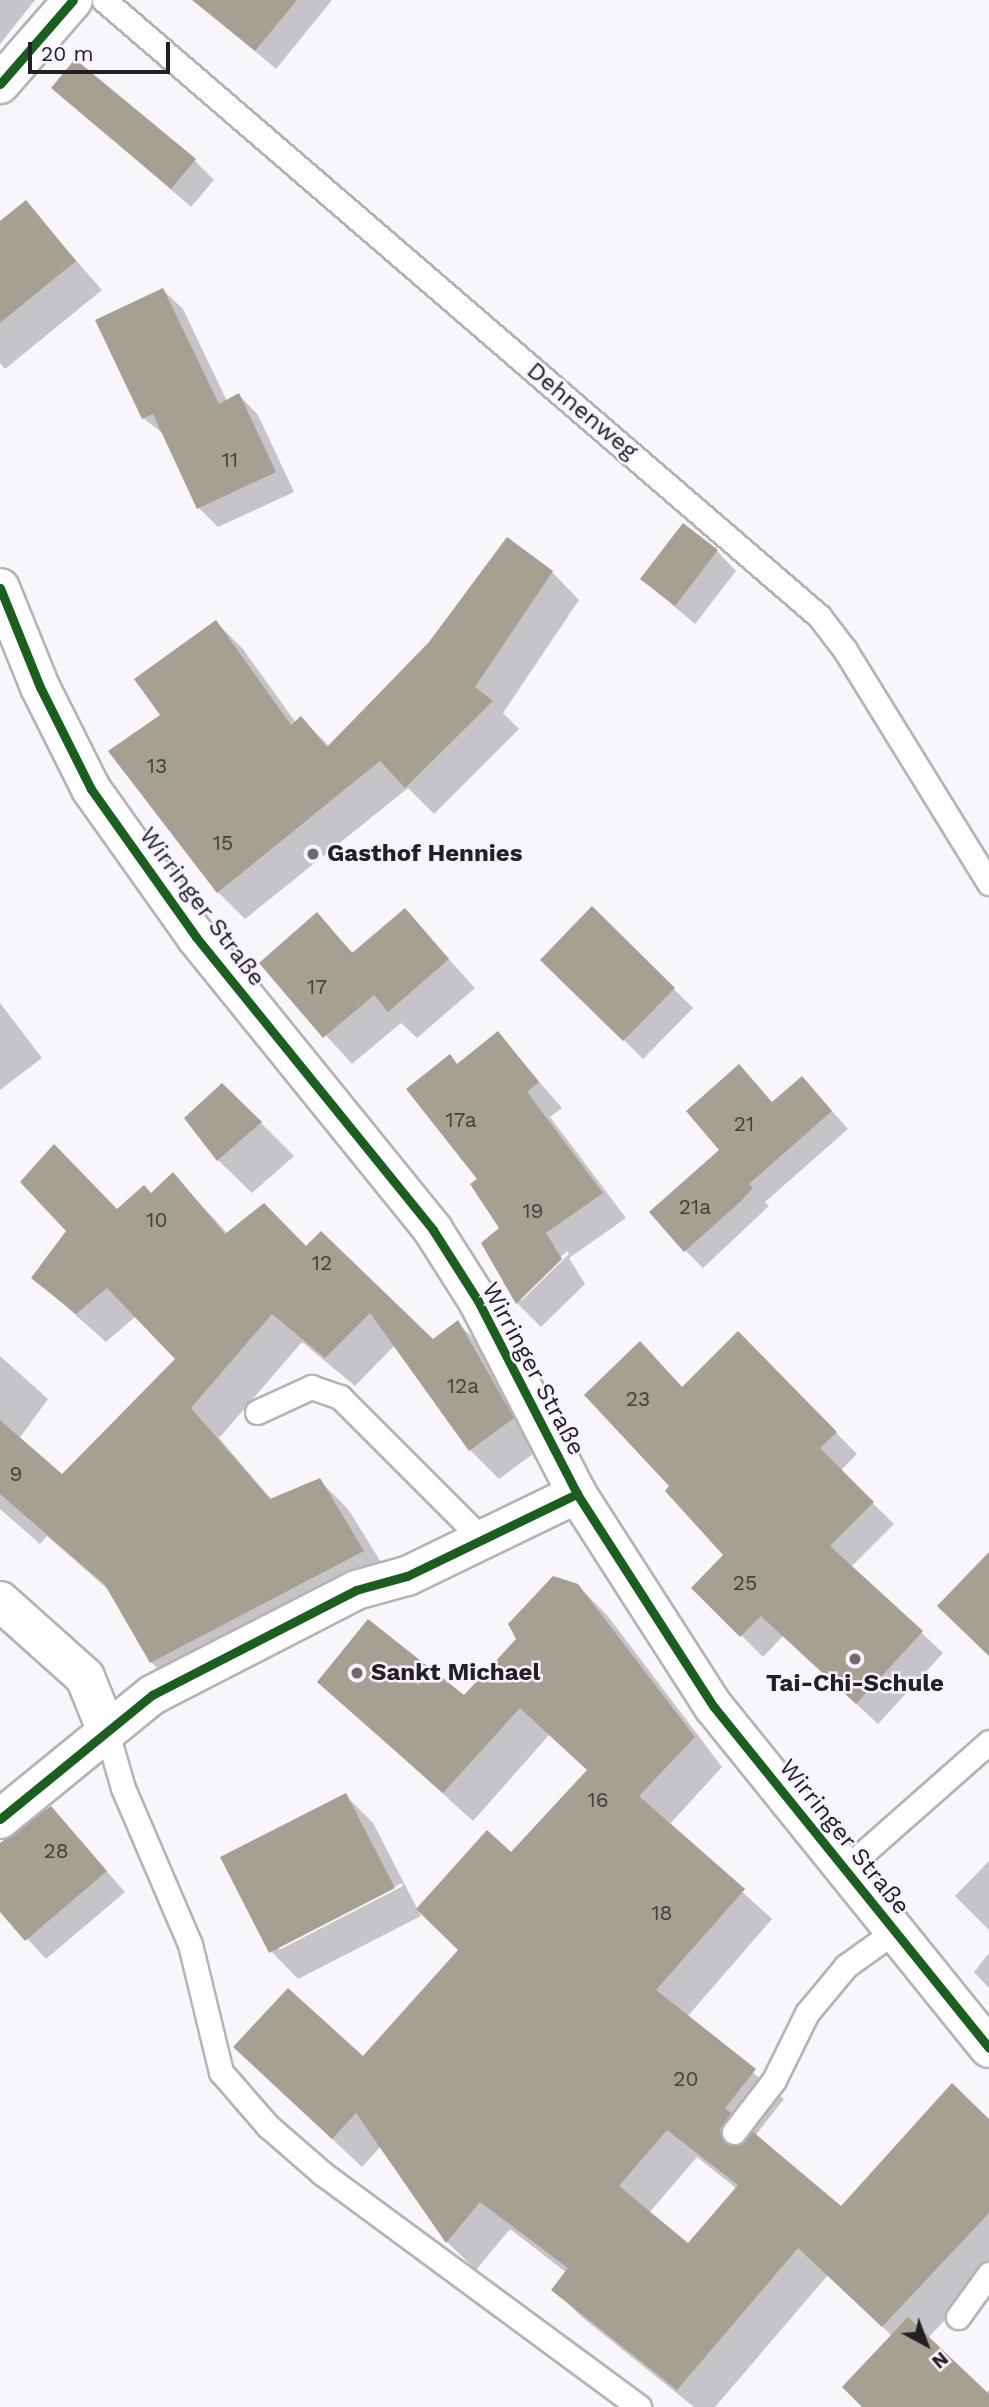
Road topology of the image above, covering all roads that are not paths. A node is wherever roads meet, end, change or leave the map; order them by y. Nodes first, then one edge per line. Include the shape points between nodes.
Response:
1 (73, 0) edge
2 (104, 0) edge
3 (0, 84) edge
4 (0, 588) edge
5 (989, 883) edge
6 (257, 1412) dead end
7 (577, 1494) junction
8 (484, 1541) junction
9 (0, 1601) edge
10 (106, 1729) junction
11 (989, 1742) edge
12 (0, 1819) edge
13 (845, 1869) junction
14 (895, 1931) junction
15 (989, 2048) edge
16 (734, 2132) dead end
17 (989, 2274) edge
18 (958, 2317) dead end
19 (639, 2407) edge

1 - 3 street
2 - 5 lane, Dehnenweg via 819,616 845,650
4 - 7 street, Wirringer Straße via 40,687 92,789 196,937 433,1230 478,1301
6 - 8 lane via 311,1387 340,1397
7 - 8 street
7 - 13 street, Wirringer Straße via 714,1707
8 - 10 street via 408,1576 356,1590 152,1695
9 - 10 street via 85,1677
10 - 12 street
10 - 19 lane via 123,1788 190,1944 221,2072 268,2126 322,2173
11 - 13 lane
13 - 14 street, Wirringer Straße
14 - 15 street, Wirringer Straße
14 - 16 lane via 846,1966 807,2013 774,2080
17 - 18 lane

